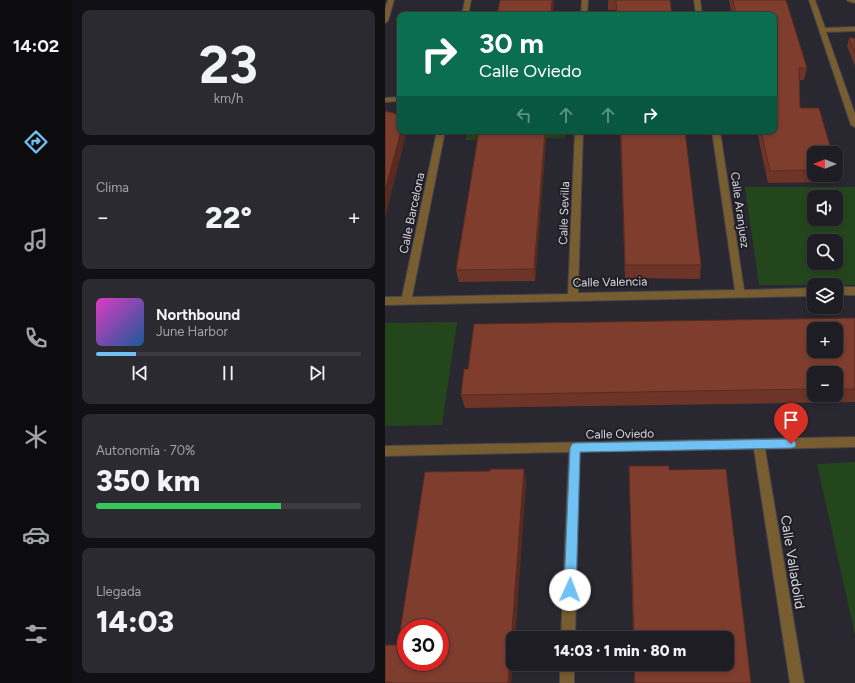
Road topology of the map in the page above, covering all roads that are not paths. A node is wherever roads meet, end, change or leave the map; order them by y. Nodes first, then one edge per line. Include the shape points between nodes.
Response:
1 (391, 0) edge
2 (469, 0) edge
3 (585, 0) edge
4 (697, 0) edge
5 (812, 0) edge
6 (850, 0) edge
7 (855, 1) edge
8 (466, 12) edge
9 (584, 12) edge
10 (699, 12) edge
11 (385, 21) edge
12 (855, 29) edge
13 (822, 30) junction
14 (846, 99) junction
15 (855, 99) edge
16 (385, 100) edge
17 (397, 100) edge
18 (855, 125) edge
19 (440, 134) edge
20 (579, 134) edge
21 (716, 134) edge
22 (843, 291) edge
23 (855, 291) edge
24 (740, 292) junction
25 (807, 292) edge
26 (573, 296) junction
27 (385, 301) edge
28 (406, 301) junction
29 (855, 442) edge
30 (759, 445) junction
31 (575, 448) junction
32 (385, 451) edge
33 (568, 631) edge
34 (567, 671) edge
35 (567, 683) edge
36 (797, 683) edge

1 - 11 street
2 - 8 street
3 - 9 street
4 - 10 street
5 - 13 street
6 - 7 street
12 - 13 street
13 - 14 street
14 - 15 street
14 - 18 street
16 - 17 street
19 - 28 street, Calle Barcelona
20 - 26 street, Calle Sevilla
21 - 24 street, Calle Aranjuez
22 - 23 street
24 - 25 street, Calle Valencia
24 - 26 street, Calle Valencia
26 - 28 street, Calle Valencia
27 - 28 street, Calle Valencia
29 - 30 street, Calle Oviedo
30 - 31 street, Calle Oviedo
30 - 36 street, Calle Valladolid
31 - 32 street, Calle Oviedo
31 - 33 street
34 - 35 street

